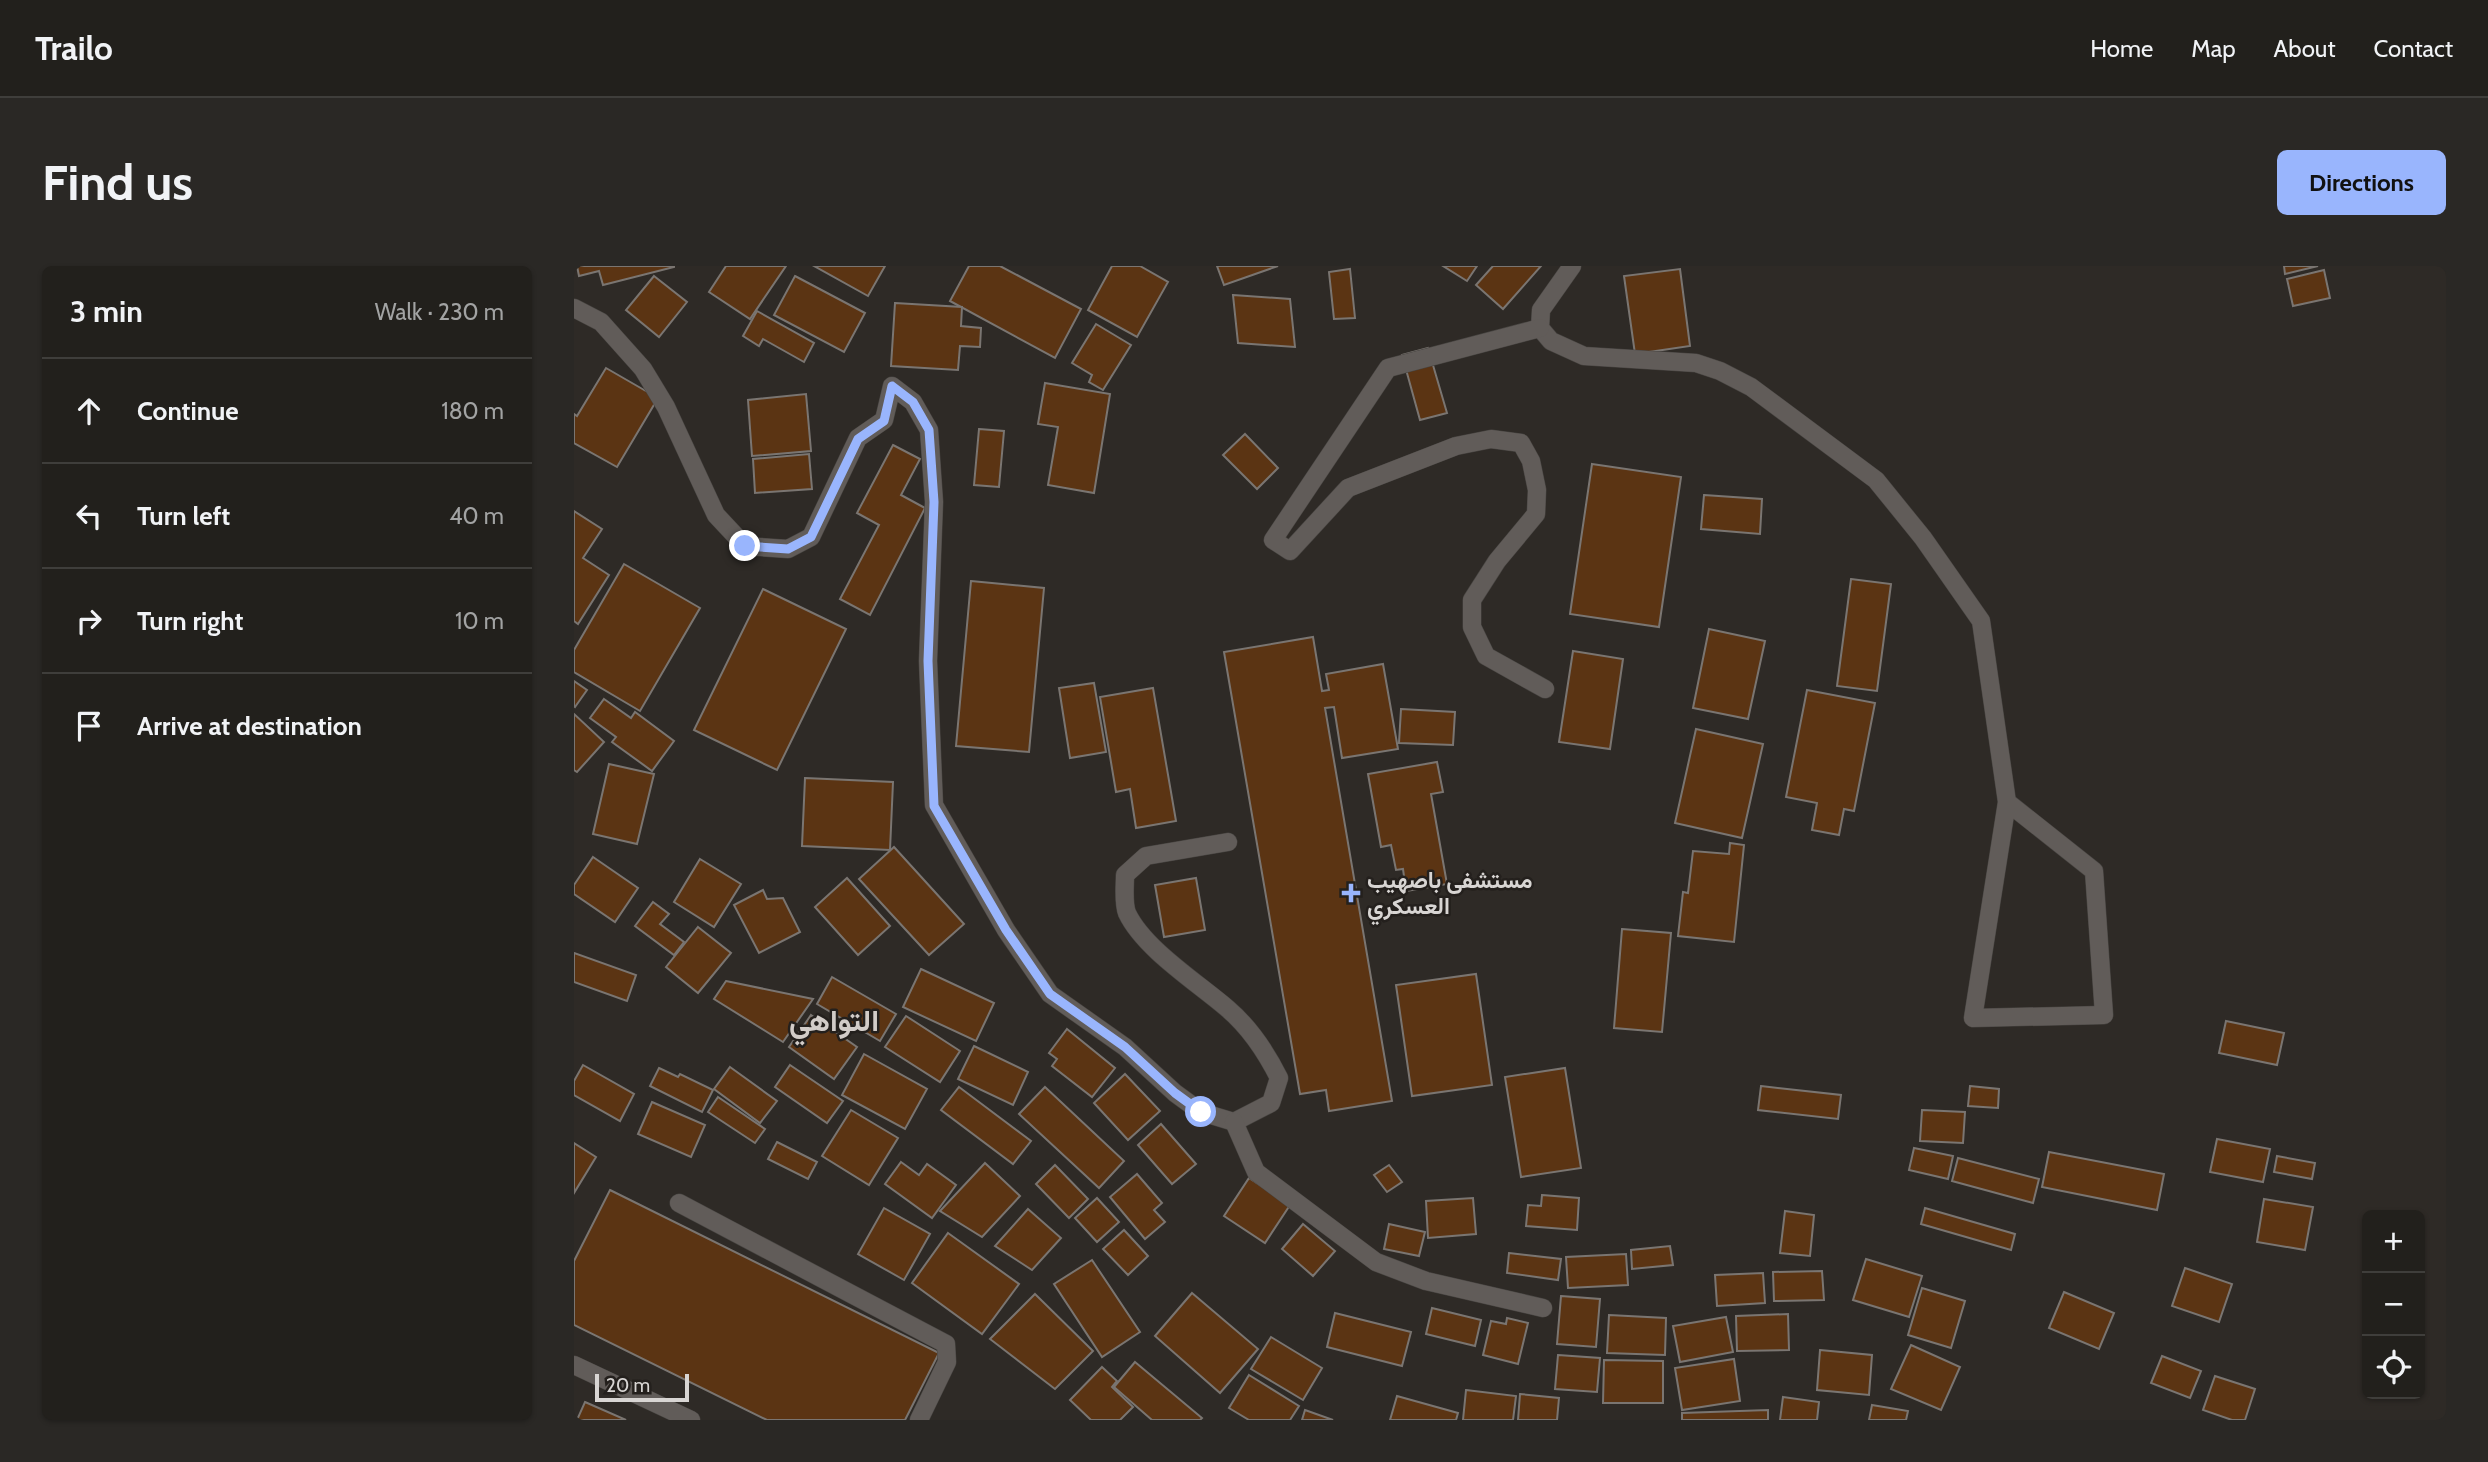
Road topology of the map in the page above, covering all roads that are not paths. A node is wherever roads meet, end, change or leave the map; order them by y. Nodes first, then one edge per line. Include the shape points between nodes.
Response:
1 (1572, 266) edge
2 (574, 309) edge
3 (1540, 328) junction
4 (1545, 689) dead end
5 (2007, 802) junction
6 (1228, 842) dead end
7 (1234, 1122) junction
8 (679, 1203) dead end
9 (1543, 1308) dead end
10 (574, 1365) edge
11 (691, 1420) edge
12 (919, 1420) edge

1 - 3 street via 1541,310
2 - 7 street via 601,323 643,369 666,407 716,515 745,546 788,549 811,537 858,439 884,421 892,386 913,402 929,430 934,502 928,661 934,806 1006,930 1050,994 1125,1047 1201,1112
3 - 4 street via 1388,368 1273,540 1290,551 1348,488 1457,446 1491,439 1521,443 1531,461 1536,514 1472,600 1472,627 1486,656
3 - 5 street via 1551,341 1584,356 1696,363 1720,372 1751,387 1876,480 1980,621
5 - 5 street via 1973,1018 2104,1015 2094,871
6 - 7 street via 1146,856 1125,875 1126,911 1149,942 1230,1010 1268,1056 1279,1079 1272,1103
7 - 9 street via 1256,1172 1376,1262 1426,1281
8 - 12 street via 946,1344 947,1362
10 - 11 street

